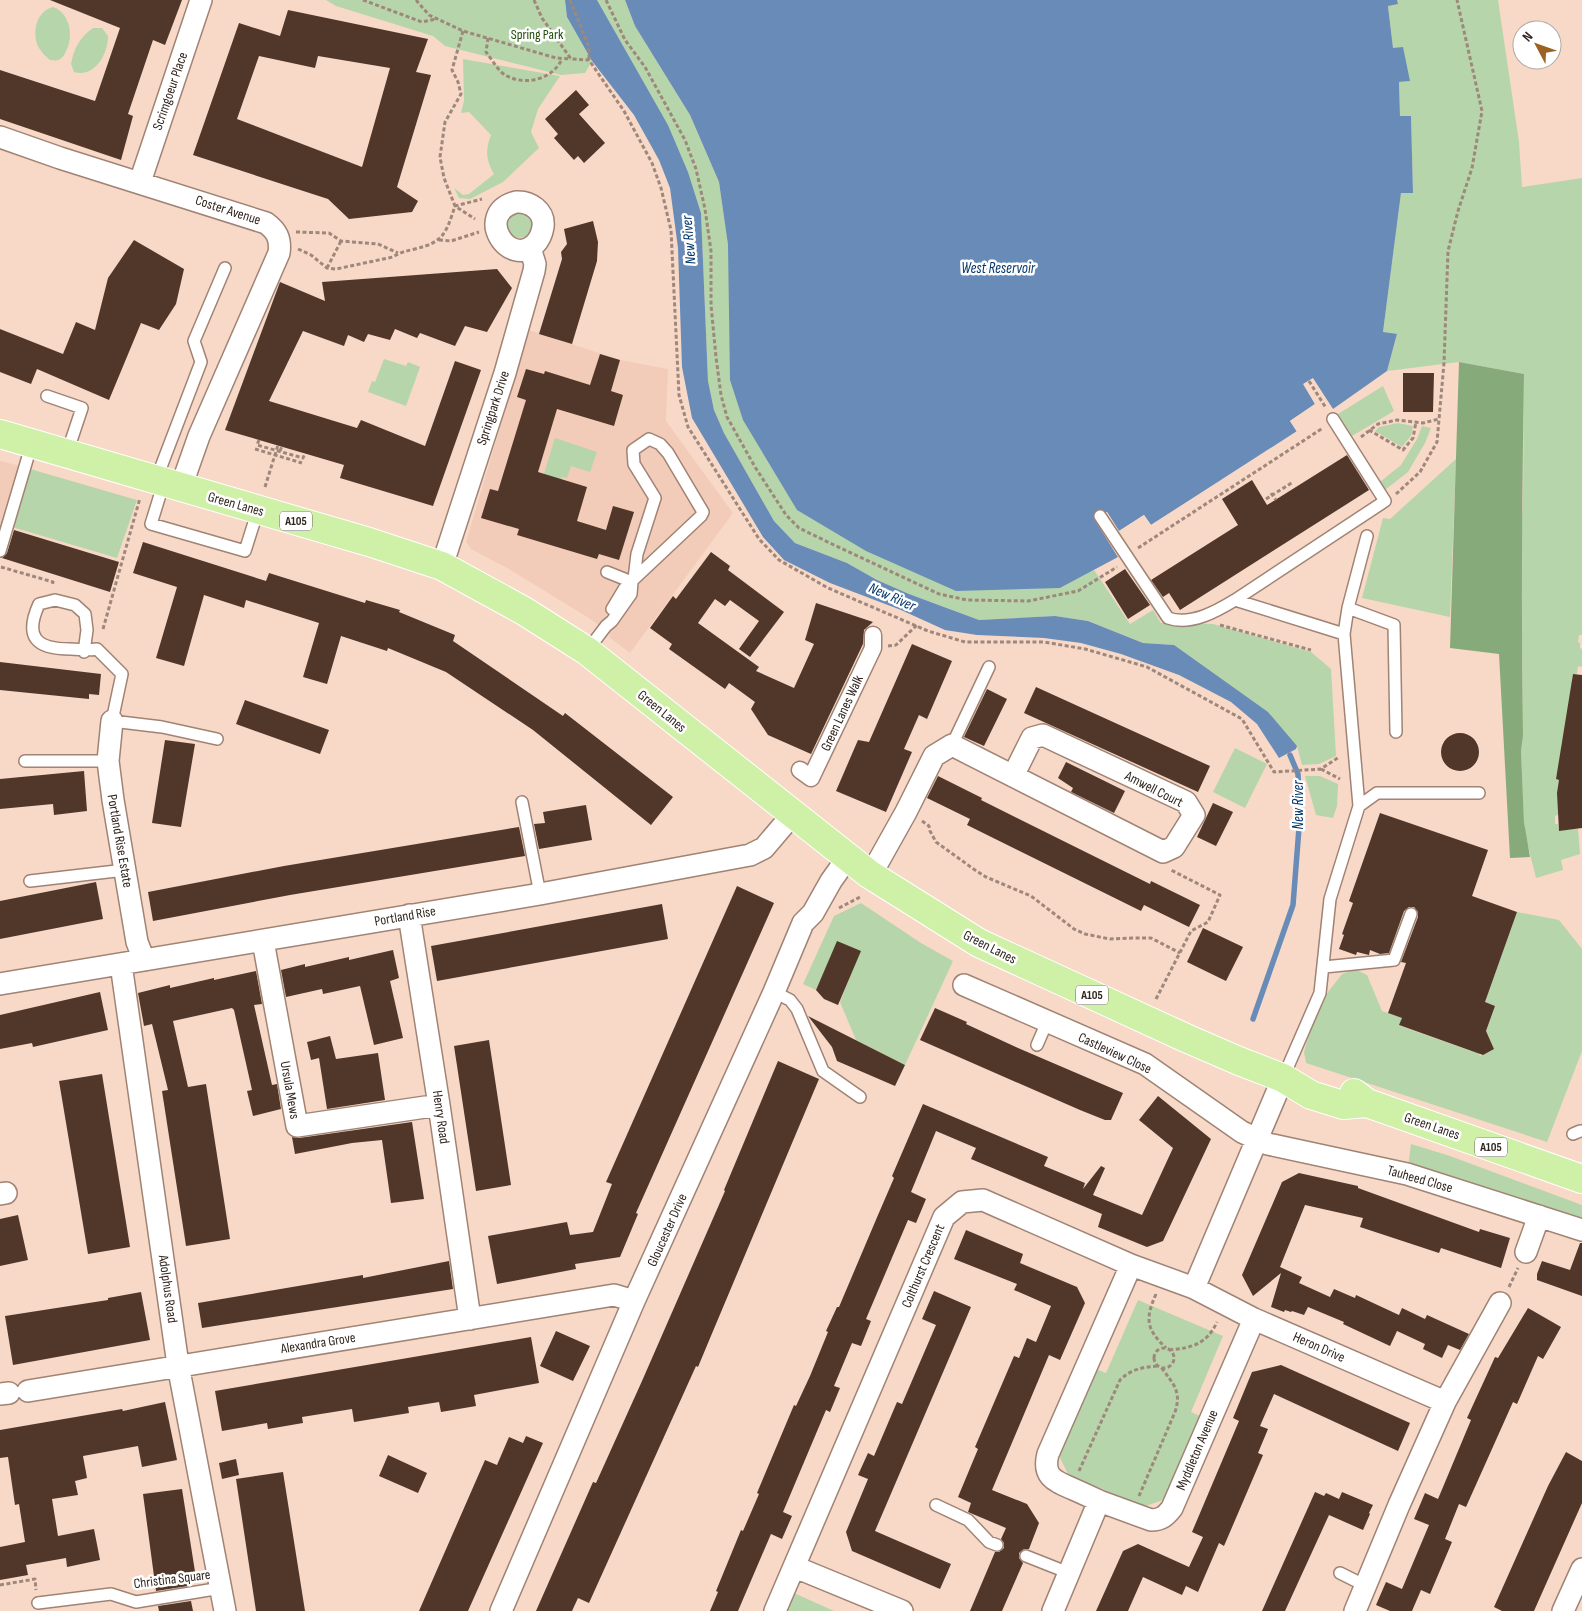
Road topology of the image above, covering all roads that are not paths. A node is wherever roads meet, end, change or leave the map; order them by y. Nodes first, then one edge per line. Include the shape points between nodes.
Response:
1 (201, 0) edge
2 (0, 136) edge
3 (140, 182) junction
4 (530, 248) dead end
5 (225, 268) dead end
6 (47, 396) dead end
7 (1334, 420) road end
8 (0, 434) edge
9 (32, 444) junction
10 (66, 453) junction
11 (160, 486) junction
12 (261, 501) junction
13 (1100, 516) dead end
14 (649, 518) joint
15 (1367, 536) dead end
16 (0, 551) edge
17 (442, 566) junction
18 (607, 572) dead end
19 (1235, 600) junction
20 (1348, 608) junction
21 (1344, 634) junction
22 (873, 642) road end
23 (587, 651) junction
24 (84, 652) junction
25 (989, 667) dead end
26 (112, 721) junction
27 (1396, 732) dead end
28 (217, 739) dead end
29 (952, 745) junction
30 (25, 761) dead end
31 (108, 761) junction
32 (800, 770) dead end
33 (1013, 776) junction
34 (1479, 794) dead end
35 (522, 802) dead end
36 (1358, 806) junction
37 (793, 814) junction
38 (848, 857) junction
39 (125, 870) junction
40 (30, 881) dead end
41 (866, 885) junction
42 (540, 894) junction
43 (1412, 914) dead end
44 (409, 915) junction
45 (263, 941) junction
46 (144, 960) junction
47 (121, 964) junction
48 (1324, 967) junction
49 (0, 984) edge
50 (964, 985) dead end
51 (774, 992) junction
52 (1047, 1022) junction
53 (1037, 1045) dead end
54 (1283, 1078) junction
55 (860, 1097) dead end
56 (439, 1105) junction
57 (1256, 1139) junction
58 (1582, 1179) edge
59 (1539, 1216) junction
60 (1582, 1230) edge
61 (1526, 1252) road end
62 (1131, 1265) junction
63 (1194, 1288) junction
64 (634, 1302) junction
65 (1500, 1303) road end
66 (470, 1319) junction
67 (1254, 1319) junction
68 (178, 1365) junction
69 (12, 1393) edge
70 (1445, 1402) junction
71 (1100, 1501) junction
72 (936, 1505) dead end
73 (998, 1546) dead end
74 (1026, 1556) dead end
75 (795, 1567) junction
76 (1582, 1569) edge
77 (1069, 1573) junction
78 (1340, 1573) dead end
79 (1366, 1586) junction
80 (221, 1588) junction
81 (38, 1603) road end
82 (225, 1611) edge
83 (500, 1611) edge
84 (775, 1611) edge
85 (902, 1611) edge
86 (1052, 1611) edge
87 (1355, 1611) edge
88 (1563, 1611) edge

1 - 3 street, Scrimgoeur Place
2 - 3 street, Coster Avenue
3 - 11 street, Coster Avenue via 266,222 285,238 200,436
4 - 17 street, Springpark Drive via 534,271 505,373
5 - 11 lane via 194,340 201,362
6 - 10 lane via 82,408
7 - 19 lane via 1385,501
8 - 9 main road, Green Lanes / A105
9 - 10 main road, Green Lanes / A105
9 - 16 lane
10 - 11 main road, Green Lanes / A105
11 - 12 main road, Green Lanes / A105
11 - 12 lane via 152,524 245,552
12 - 17 main road, Green Lanes / A105
13 - 19 lane via 1168,618 1191,619 1215,612
14 - 14 lane via 655,498 634,464 633,450 650,440 660,444 668,453 703,512 634,579 637,554
15 - 20 lane
17 - 23 main road, Green Lanes / A105 via 524,611
18 - 23 lane via 632,582 631,594
19 - 21 lane
20 - 21 lane
20 - 27 lane via 1394,625
21 - 36 lane
22 - 32 street, Green Lanes Walk via 812,778
23 - 37 main road, Green Lanes / A105
24 - 24 lane via 54,649 37,642 31,633 39,604 55,600 75,605 85,614
24 - 26 lane via 97,649 122,674
25 - 29 lane
26 - 28 lane via 162,727
26 - 31 street, Portland Rise Estate
29 - 33 street, Amwell Court
29 - 41 street via 934,756
30 - 31 lane
31 - 39 street, Portland Rise Estate
33 - 33 street, Amwell Court via 1163,852 1174,847 1194,814 1186,802 1043,736 1032,738
34 - 36 lane via 1377,793
35 - 42 lane
36 - 48 lane via 1330,899
37 - 38 main road, Green Lanes / A105
37 - 42 street, Portland Rise via 764,848 750,855
38 - 41 main road, Green Lanes / A105
38 - 51 street, Gloucester Drive via 813,914 803,923
39 - 40 lane
39 - 46 street, Portland Rise Estate via 137,942
41 - 54 main road, Green Lanes / A105 via 979,943 1188,1039
42 - 44 street, Portland Rise
43 - 48 lane via 1394,960
44 - 45 street, Portland Rise
44 - 56 street, Henry Road
45 - 46 street, Portland Rise
45 - 56 street, Ursula Mews via 297,1126
46 - 47 street, Portland Rise
47 - 49 street, Portland Rise
47 - 68 street, Adolphus Road
48 - 54 lane via 1320,993
50 - 52 street, Castleview Close
51 - 55 lane via 790,1000 796,1009 823,1071
51 - 64 street, Gloucester Drive
52 - 53 lane
52 - 57 street, Castleview Close via 1145,1064
54 - 57 street
54 - 58 main road, Green Lanes / A105 via 1311,1095 1343,1106 1367,1104
56 - 66 street, Henry Road
57 - 59 street, Tauheed Close via 1407,1174
57 - 63 street
59 - 60 street, Tauheed Close
59 - 61 street
62 - 63 street, Colthurst Crescent
62 - 71 street, Myddleton Avenue via 1045,1464 1048,1473 1059,1483
62 - 75 street, Colthurst Crescent via 983,1200 962,1202 944,1217
63 - 67 street, Heron Drive
64 - 66 street, Alexandra Grove via 614,1295
64 - 83 street, Gloucester Drive
65 - 70 street
66 - 68 street, Alexandra Grove
67 - 70 street, Heron Drive
67 - 71 street, Myddleton Avenue via 1166,1516 1151,1520
68 - 69 street, Alexandra Grove
68 - 80 street, Adolphus Road
70 - 79 street
71 - 77 street
72 - 73 lane via 968,1520 989,1542
74 - 77 lane
75 - 84 street, Colthurst Crescent
75 - 85 street
76 - 88 street
77 - 86 street
78 - 79 lane
79 - 87 street
80 - 81 lane, Christina Square via 136,1602 111,1594
80 - 82 street, Adolphus Road

